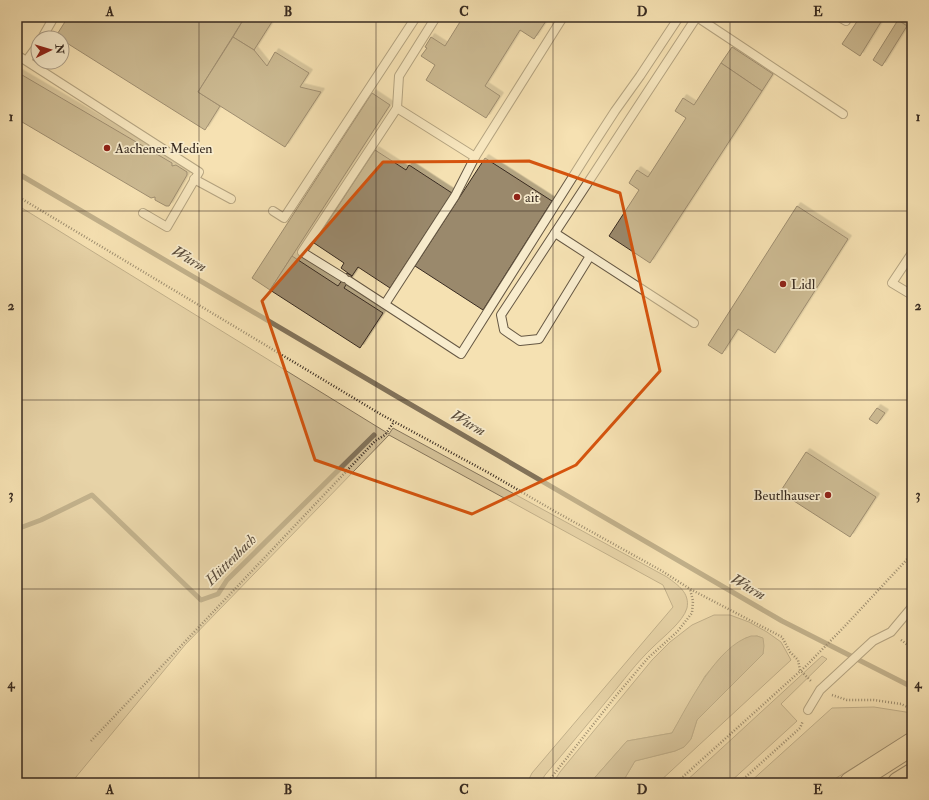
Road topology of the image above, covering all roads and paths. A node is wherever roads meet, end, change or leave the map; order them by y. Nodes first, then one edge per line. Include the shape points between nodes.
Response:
1 (54, 17) edge
2 (416, 17) edge
3 (436, 17) edge
4 (563, 17) edge
5 (679, 17) edge
6 (697, 17) edge
7 (47, 30) edge
8 (17, 55) edge
9 (30, 56) edge
10 (27, 60) junction
11 (397, 108) junction
12 (843, 114) dead end
13 (475, 157) junction
14 (194, 179) junction
15 (17, 196) edge
16 (231, 199) dead end
17 (273, 211) dead end
18 (143, 213) dead end
19 (556, 233) junction
20 (912, 253) edge
21 (590, 256) junction
22 (912, 295) edge
23 (385, 304) junction
24 (694, 323) dead end
25 (394, 422) junction
26 (912, 554) edge
27 (690, 589) junction
28 (912, 607) edge
29 (800, 670) junction
30 (820, 690) junction
31 (912, 708) edge
32 (808, 710) joint
33 (91, 741) dead end
34 (912, 744) edge
35 (912, 775) edge
36 (547, 783) edge
37 (676, 783) edge
38 (740, 783) edge
39 (851, 783) edge
40 (899, 783) edge

1 - 7 lane
2 - 17 lane via 284,218
3 - 11 lane via 399,76
4 - 13 lane
5 - 23 lane via 591,148 461,354
6 - 12 lane
6 - 19 lane
8 - 10 lane
9 - 10 lane
10 - 14 lane via 199,172
11 - 13 lane
11 - 23 lane via 302,252
13 - 23 lane via 455,196
14 - 16 lane
14 - 18 lane via 167,227
15 - 25 path
19 - 21 lane
19 - 21 lane via 501,315 504,330 520,341 538,339
20 - 22 lane via 892,284
21 - 24 lane
25 - 27 path via 489,473
25 - 33 path via 385,435 375,441
26 - 29 path
27 - 29 path via 782,637 798,660
27 - 36 path via 692,613 677,632 648,658
28 - 30 lane via 891,632 873,641
29 - 37 path
30 - 31 path via 847,700 874,700
30 - 32 lane
32 - 38 path via 800,728
34 - 39 main road
35 - 40 main road

